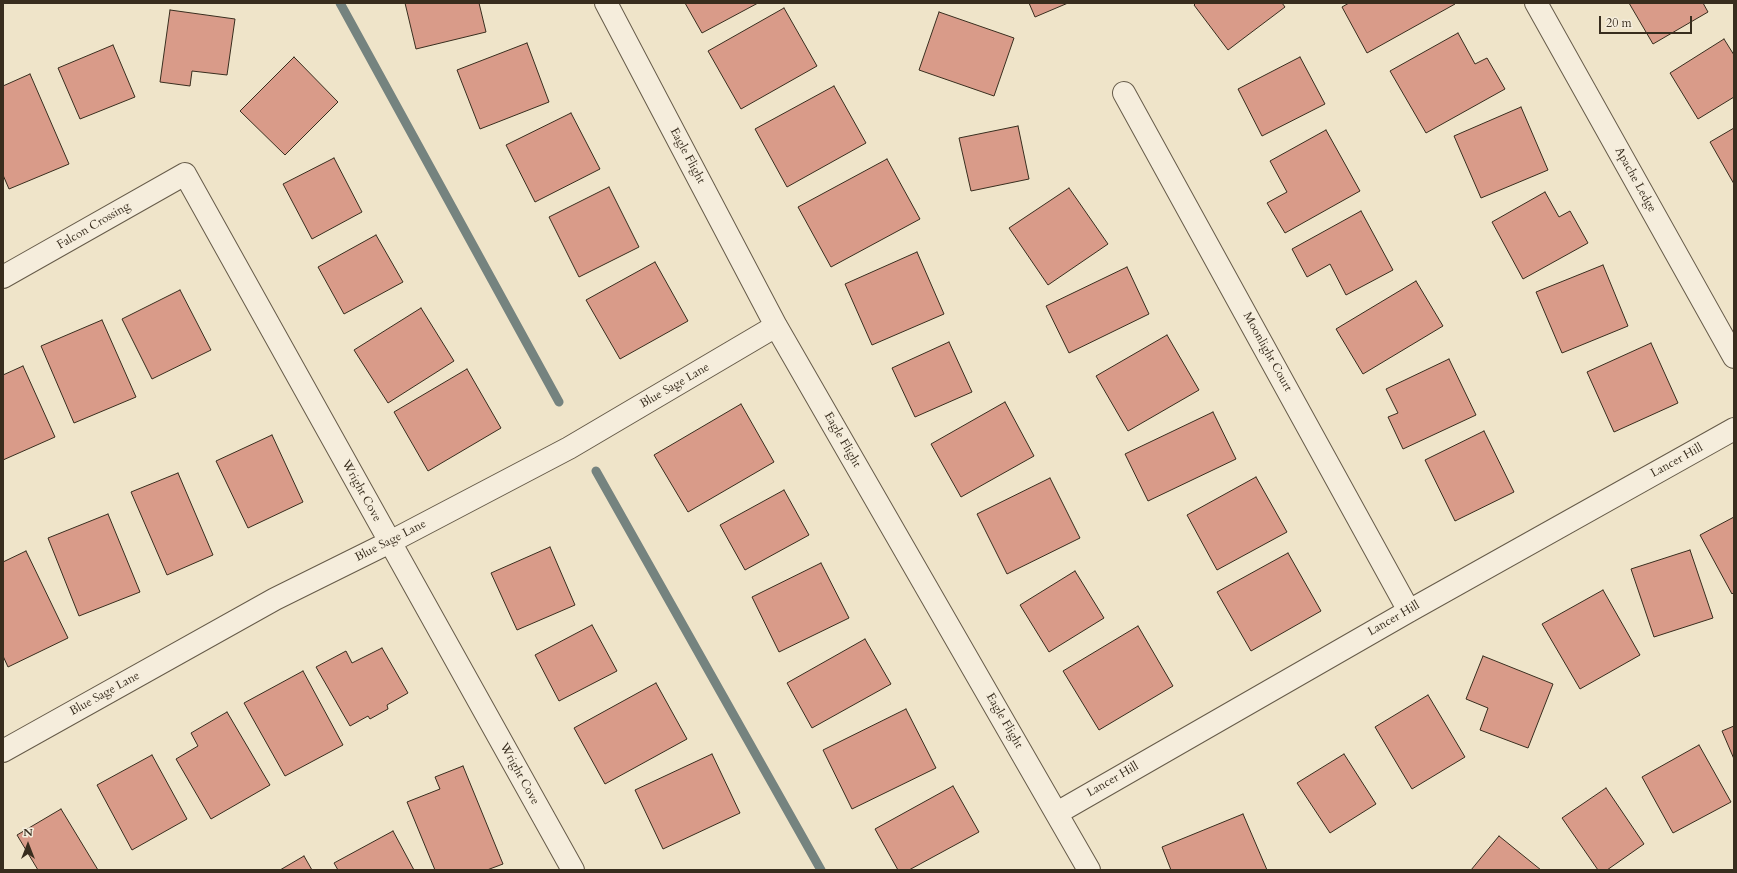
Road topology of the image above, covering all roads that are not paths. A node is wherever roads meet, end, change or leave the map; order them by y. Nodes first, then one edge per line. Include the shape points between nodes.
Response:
1 (606, 3) edge
2 (1536, 3) edge
3 (1124, 93) dead end
4 (185, 174) joint
5 (3, 277) edge
6 (776, 326) junction
7 (1734, 357) edge
8 (1734, 429) edge
9 (390, 542) junction
10 (1409, 611) junction
11 (3, 751) edge
12 (1057, 812) junction
13 (573, 870) edge
14 (1090, 870) edge

1 - 6 street, Eagle Flight
2 - 7 street, Apache Ledge
3 - 10 street, Moonlight Court
4 - 5 street, Falcon Crossing
4 - 9 street, Wright Cove
6 - 9 street, Blue Sage Lane via 569,448
6 - 12 street, Eagle Flight
8 - 10 street, Lancer Hill
9 - 11 street, Blue Sage Lane via 275,599
9 - 13 street, Wright Cove
10 - 12 street, Lancer Hill
12 - 14 street, Eagle Flight

